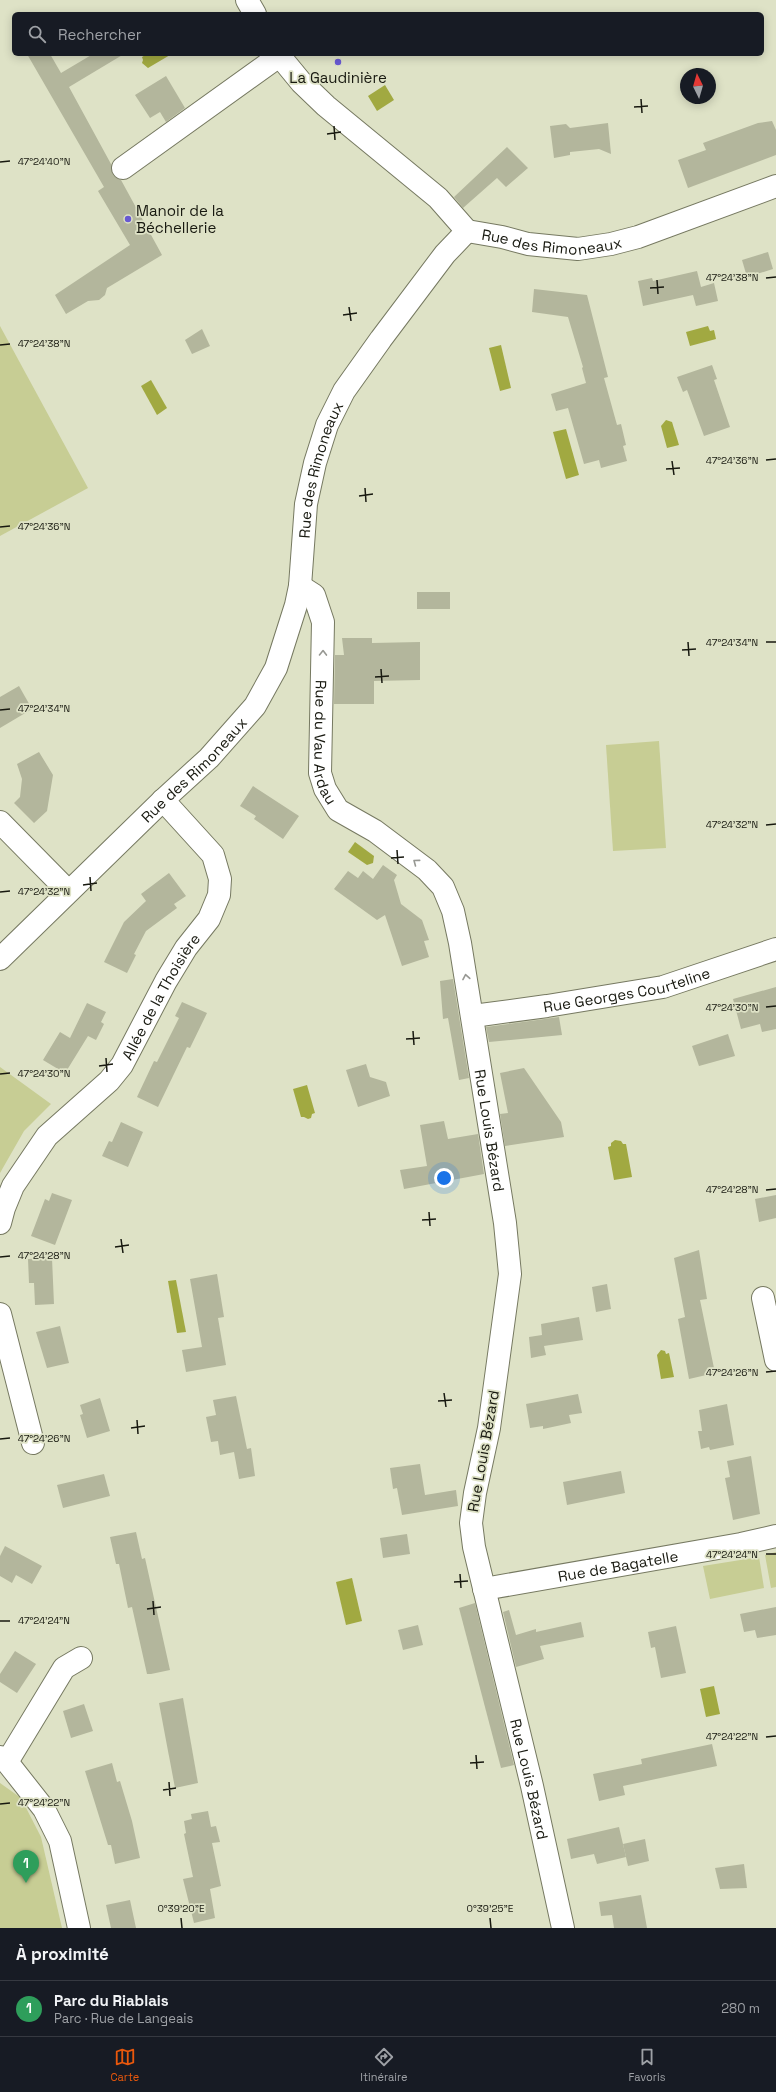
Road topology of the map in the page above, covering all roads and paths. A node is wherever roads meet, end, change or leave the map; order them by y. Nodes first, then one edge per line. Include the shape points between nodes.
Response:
1 (247, 0) edge
2 (254, 12) edge
3 (277, 56) edge
4 (279, 56) edge
5 (123, 168) dead end
6 (776, 186) edge
7 (467, 231) junction
8 (300, 586) junction
9 (163, 800) junction
10 (0, 822) edge
11 (68, 891) junction
12 (776, 948) edge
13 (0, 959) edge
14 (473, 1016) junction
15 (0, 1223) edge
16 (763, 1298) dead end
17 (0, 1314) edge
18 (776, 1360) edge
19 (34, 1443) dead end
20 (776, 1536) edge
21 (484, 1589) junction
22 (81, 1658) dead end
23 (4, 1759) edge
24 (79, 1928) edge
25 (563, 1928) edge

1 - 2 street
3 - 5 street
4 - 7 street via 326,106 438,198
6 - 7 street, Rue des Rimoneaux via 638,237 578,249 528,244
7 - 8 street, Rue des Rimoneaux via 445,254 381,339 344,391 327,425 314,463 306,504
8 - 9 street, Rue des Rimoneaux via 276,668 255,706 209,758
14 -> 8 street, Rue du Vau Ardau via 453,911 443,887 427,870 375,831 338,810 325,789 320,773 323,622 314,595
9 - 11 street, Rue des Rimoneaux
9 - 15 street, Allée de la Thoisière via 213,855 220,880 219,895 209,919 186,948 166,981 122,1065 109,1081 47,1136 13,1186
10 - 11 street
11 - 13 street, Rue des Rimoneaux
12 - 14 street, Rue Georges Courteline via 663,988
14 - 21 street, Rue Louis Bézard via 505,1223 510,1274 490,1420 475,1488 471,1523
16 - 18 street
17 - 19 street
20 - 21 street, Rue de Bagatelle
21 - 25 street, Rue Louis Bézard via 532,1786
22 - 23 street via 64,1668
23 - 24 street via 44,1809 60,1841

